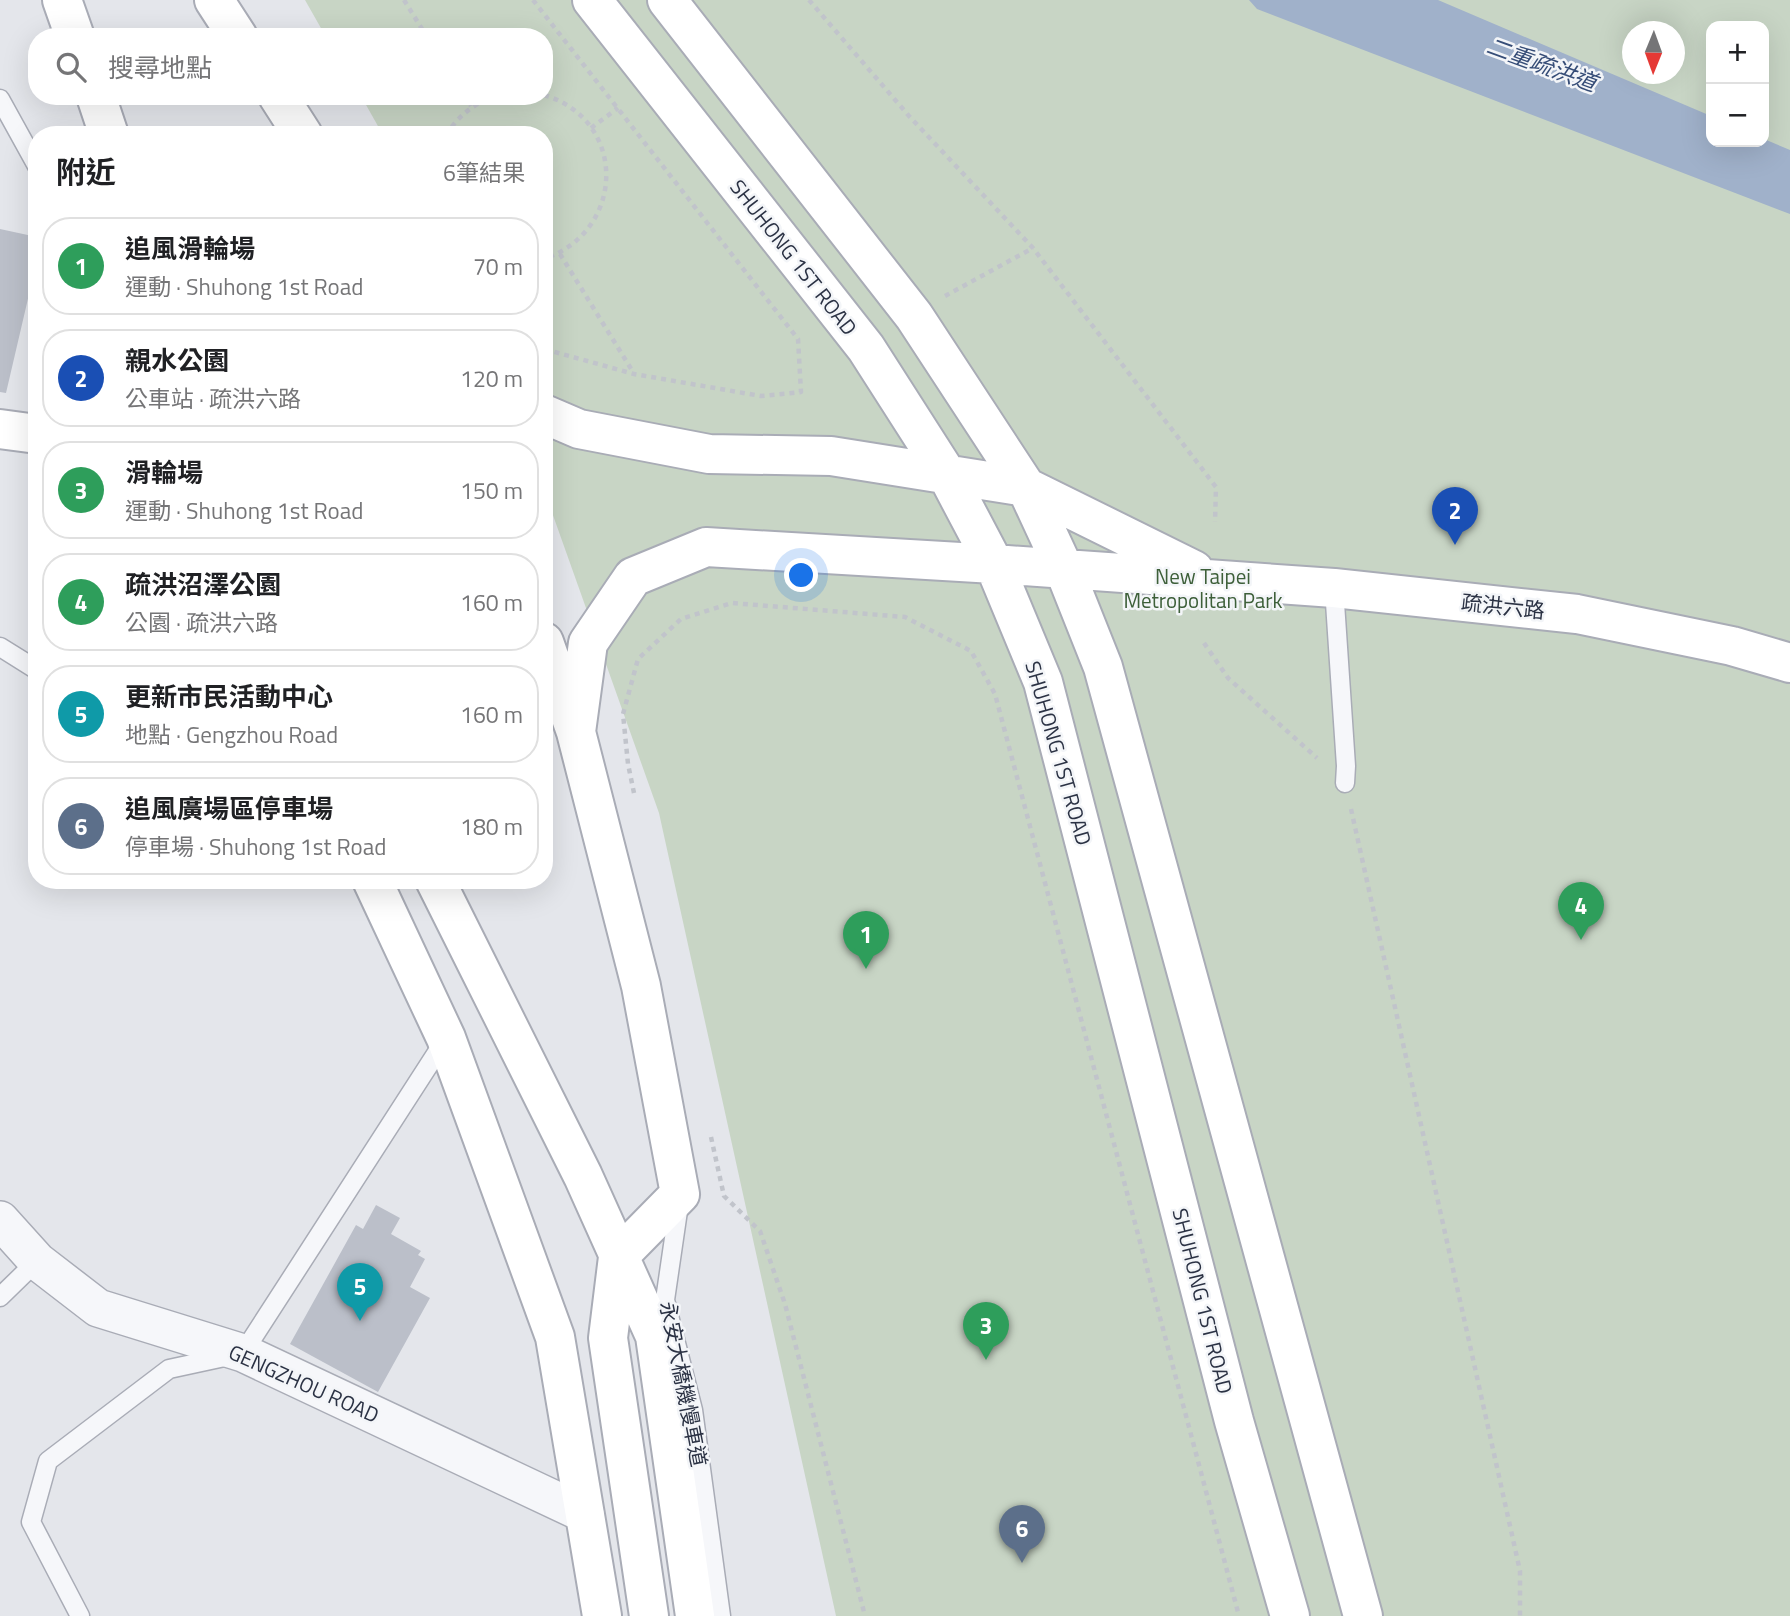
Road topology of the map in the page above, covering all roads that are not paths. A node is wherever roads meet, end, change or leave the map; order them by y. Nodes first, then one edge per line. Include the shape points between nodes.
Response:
1 (62, 0) edge
2 (214, 0) edge
3 (592, 0) edge
4 (667, 0) edge
5 (72, 28) edge
6 (233, 28) edge
7 (0, 99) edge
8 (99, 105) edge
9 (284, 105) edge
10 (106, 126) edge
11 (297, 126) edge
12 (28, 150) edge
13 (553, 418) edge
14 (0, 429) edge
15 (28, 433) edge
16 (946, 473) junction
17 (1026, 487) junction
18 (994, 564) junction
19 (1065, 569) junction
20 (1210, 578) junction
21 (1334, 588) junction
22 (0, 648) edge
23 (1790, 663) edge
24 (28, 665) edge
25 (553, 667) edge
26 (576, 732) junction
27 (1345, 783) road end
28 (376, 889) edge
29 (440, 889) edge
30 (446, 1038) junction
31 (680, 1194) junction
32 (0, 1220) edge
33 (618, 1257) junction
34 (37, 1261) junction
35 (0, 1297) edge
36 (243, 1353) junction
37 (585, 1514) junction
38 (80, 1616) edge
39 (602, 1616) edge
40 (649, 1616) edge
41 (695, 1616) edge
42 (721, 1616) edge
43 (1290, 1616) edge
44 (1363, 1616) edge

1 - 5 street
2 - 6 street
3 - 16 street, SHUHONG 1ST ROAD via 866,348
4 - 17 street via 914,316
7 - 12 lane
8 - 10 street
9 - 11 street
13 - 16 street via 579,429 709,454 831,456
14 - 15 street
16 - 17 street
16 - 18 street, SHUHONG 1ST ROAD
17 - 19 street
17 - 20 street, 疏洪六路
18 - 19 street, 疏洪六路
18 - 26 street, 疏洪六路 via 706,547 633,577 588,643
18 - 43 street, SHUHONG 1ST ROAD via 1043,682 1234,1421
19 - 20 street, 疏洪六路
19 - 44 street via 1103,667
20 - 21 street, 疏洪六路
21 - 23 street, 疏洪六路 via 1577,614 1732,646
21 - 27 lane
22 - 24 lane
25 - 26 street
26 - 31 street via 642,986
28 - 30 street
29 - 33 street via 583,1176
30 - 36 lane
30 - 37 street via 555,1337
31 - 33 street
31 - 42 lane, 永安大橋機慢車道 via 665,1300 693,1410
32 - 34 street, GENGZHOU ROAD
33 - 40 street via 608,1338
33 - 41 street via 655,1336
34 - 35 lane
34 - 36 street, GENGZHOU ROAD via 98,1308
36 - 37 street, GENGZHOU ROAD
36 - 38 lane via 169,1369 48,1461 31,1521
37 - 39 street

